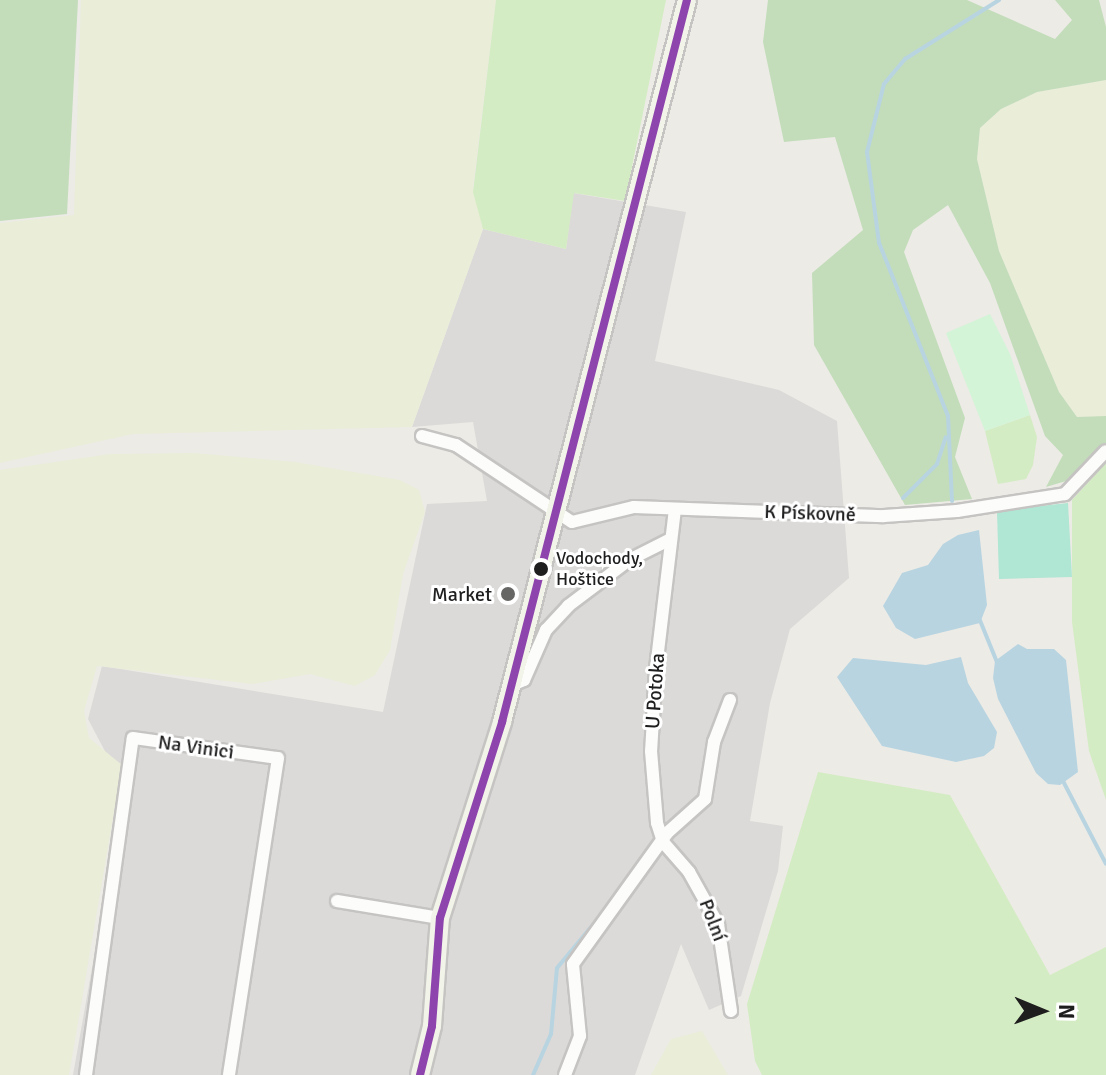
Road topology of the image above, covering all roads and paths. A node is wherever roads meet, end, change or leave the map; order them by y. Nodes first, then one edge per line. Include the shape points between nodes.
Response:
1 (687, 0) edge
2 (422, 436) dead end
3 (1106, 451) edge
4 (675, 509) junction
5 (556, 517) junction
6 (671, 539) junction
7 (512, 685) junction
8 (730, 700) dead end
9 (663, 842) junction
10 (337, 901) dead end
11 (440, 918) junction
12 (731, 1011) dead end
13 (86, 1075) edge
14 (229, 1075) edge
15 (420, 1075) edge
16 (565, 1075) edge

1 - 5 street
2 - 5 street via 456,445
3 - 4 street, K Pískovně via 1065,494 914,516
4 - 5 street, K Pískovně via 614,509 572,522
4 - 6 street, U Potoka
5 - 7 street
6 - 7 street via 629,560 568,606 546,630 524,680
6 - 9 street, U Potoka via 651,751
7 - 11 street
8 - 9 street via 714,742 705,799
9 - 12 street, Polní via 689,872 718,924
9 - 16 street via 573,964 580,1036
10 - 11 street
11 - 15 street via 433,1015
13 - 14 street, Na Vinici via 133,738 278,758

